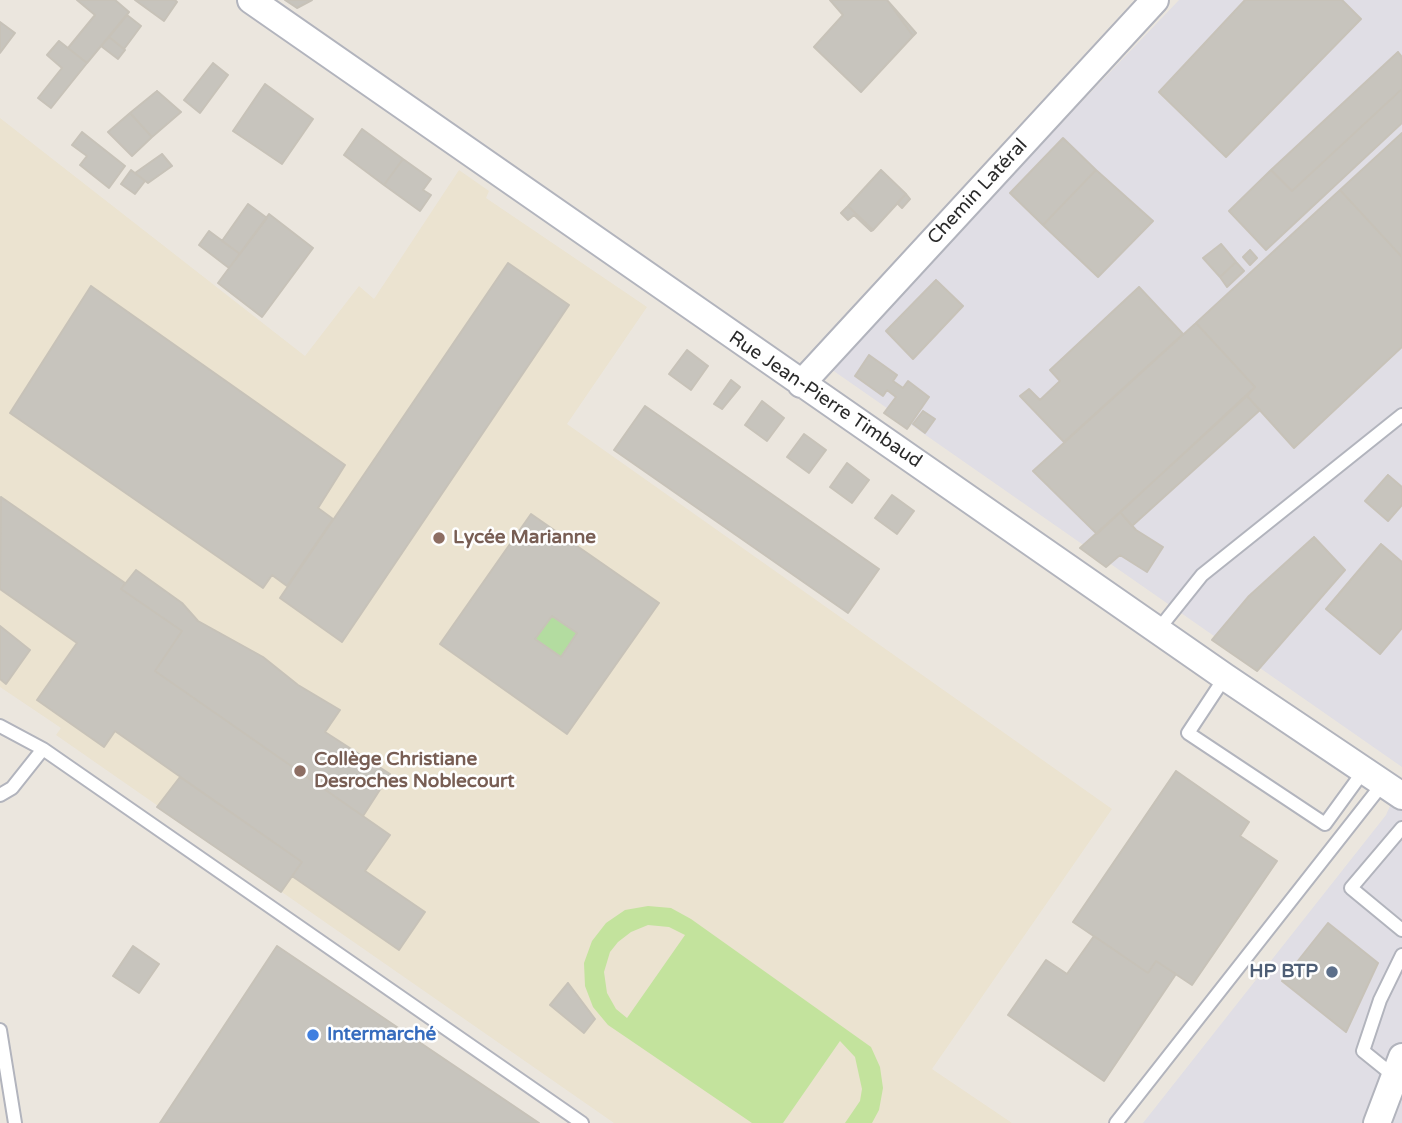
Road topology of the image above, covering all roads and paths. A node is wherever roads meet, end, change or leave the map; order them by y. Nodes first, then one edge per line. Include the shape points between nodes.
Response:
1 (251, 0) edge
2 (1155, 0) edge
3 (801, 384) junction
4 (1402, 415) edge
5 (1158, 630) junction
6 (1225, 677) junction
7 (0, 726) edge
8 (43, 749) junction
9 (1384, 782) edge
10 (0, 795) edge
11 (1402, 828) edge
12 (1402, 930) edge
13 (1402, 955) edge
14 (0, 1030) edge
15 (1398, 1067) edge
16 (15, 1123) edge
17 (582, 1123) edge
18 (1116, 1123) edge
19 (1377, 1123) edge

1 - 3 street, Rue Jean-Pierre Timbaud
2 - 3 street, Chemin Latéral
3 - 5 street, Rue Jean-Pierre Timbaud
4 - 5 lane via 1202,575
5 - 6 street, Rue Jean-Pierre Timbaud
6 - 9 street, Rue Jean-Pierre Timbaud
6 - 9 lane via 1188,733 1325,824
7 - 8 lane
8 - 10 lane via 12,788
8 - 17 lane
9 - 18 lane
11 - 12 lane via 1351,888
13 - 15 lane via 1363,1051
14 - 16 lane
15 - 19 street

